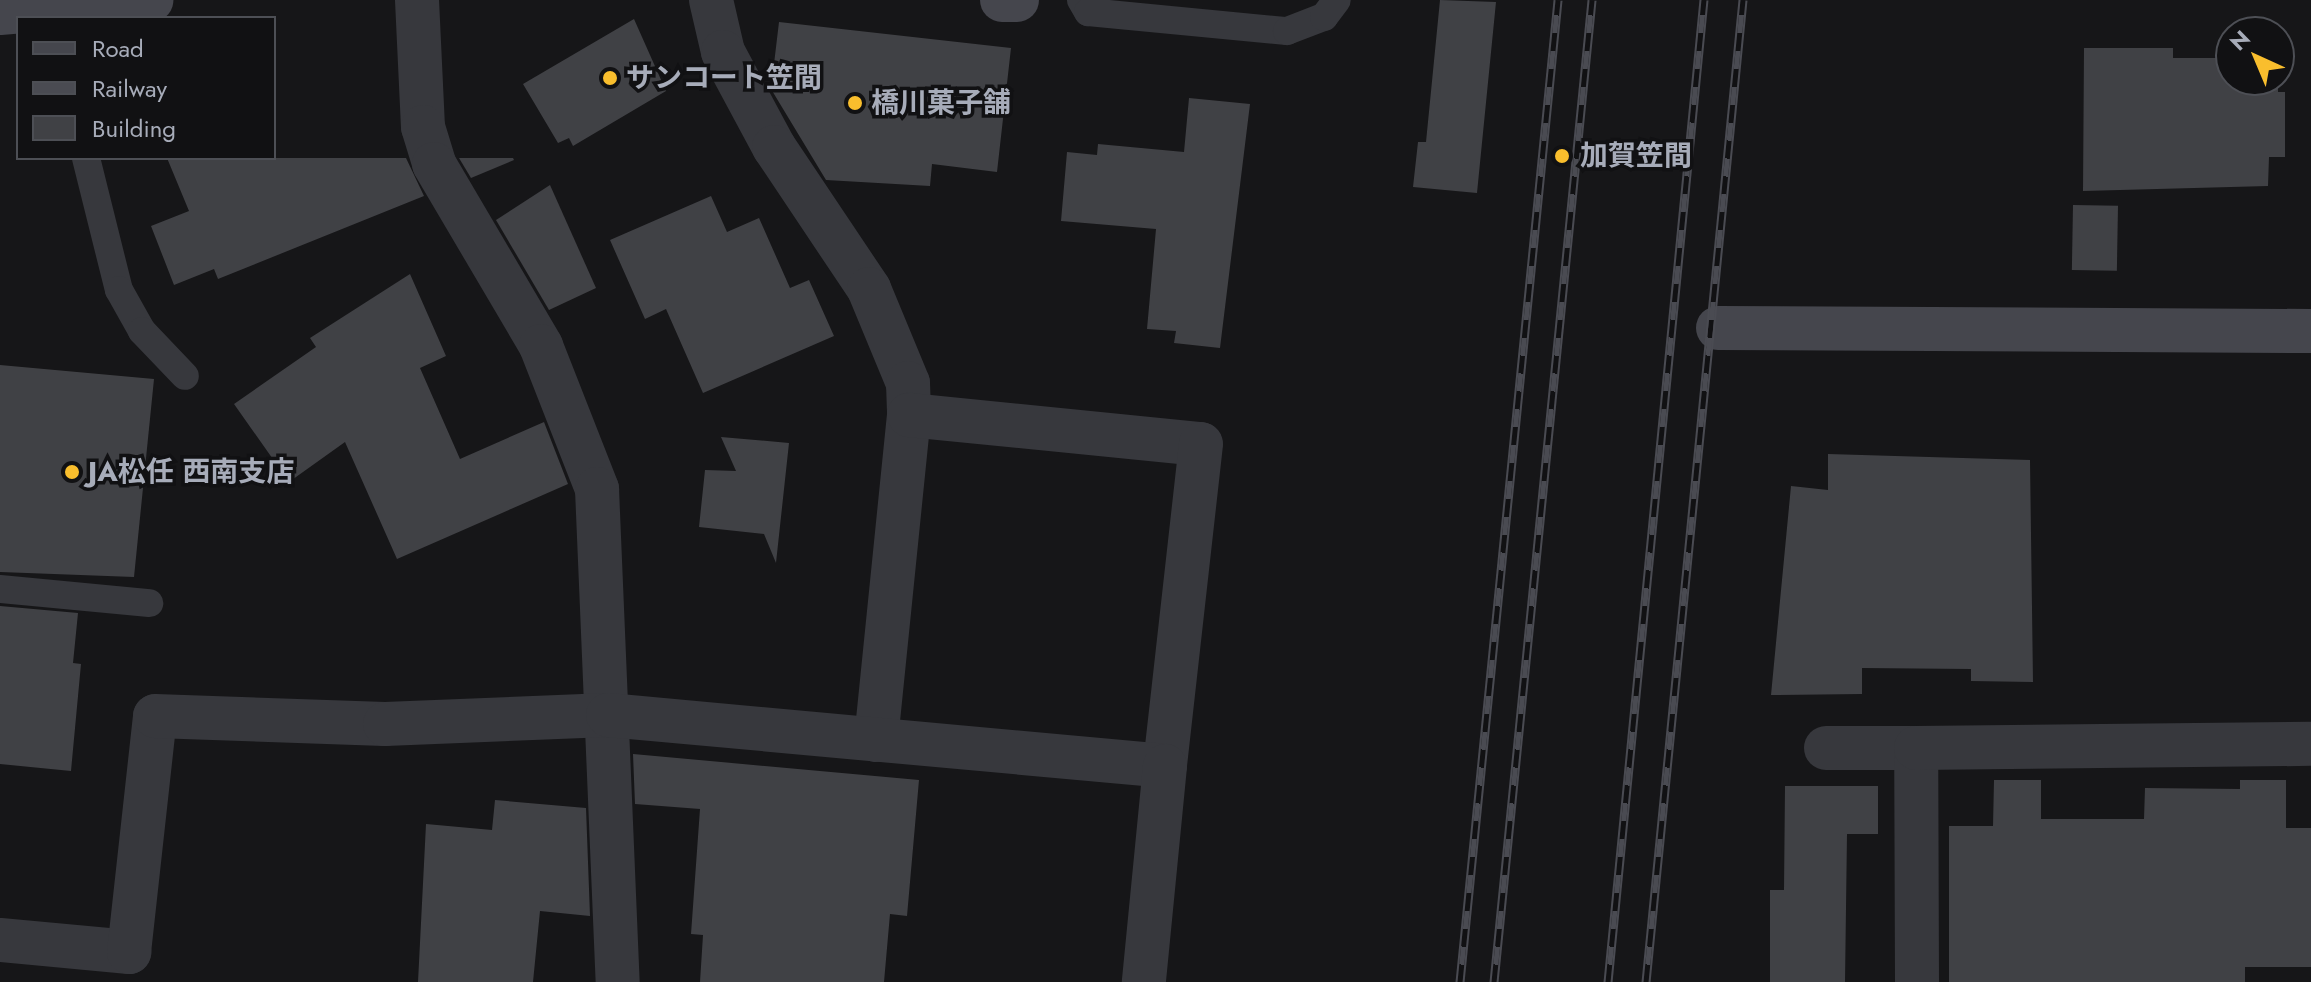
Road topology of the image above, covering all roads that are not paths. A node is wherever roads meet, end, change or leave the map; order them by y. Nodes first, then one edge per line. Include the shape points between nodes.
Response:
1 (151, 0) edge
2 (417, 0) edge
3 (711, 0) edge
4 (1002, 0) edge
5 (1017, 0) edge
6 (1081, 0) edge
7 (1337, 0) edge
8 (0, 13) edge
9 (86, 160) edge
10 (1718, 328) dead end
11 (2311, 331) edge
12 (185, 376) dead end
13 (909, 415) junction
14 (0, 589) edge
15 (149, 603) dead end
16 (608, 715) junction
17 (876, 740) junction
18 (2311, 744) edge
19 (1826, 748) dead end
20 (1916, 748) junction
21 (1165, 766) junction
22 (0, 940) edge
23 (618, 982) edge
24 (1144, 982) edge
25 (1917, 982) edge

1 - 8 street
2 - 16 street via 423,127 434,164 541,346 597,489
3 - 13 street via 723,52 767,133 869,289 908,383
4 - 5 street
6 - 7 lane via 1088,12 1287,31 1315,23
9 - 12 lane via 119,290 142,331
10 - 11 street
13 - 17 street
13 - 21 street via 1201,444
14 - 15 lane
16 - 17 street
16 - 22 street via 385,724 155,716 129,952
16 - 23 street
17 - 21 street
18 - 20 street
19 - 20 street
20 - 25 street
21 - 24 street

